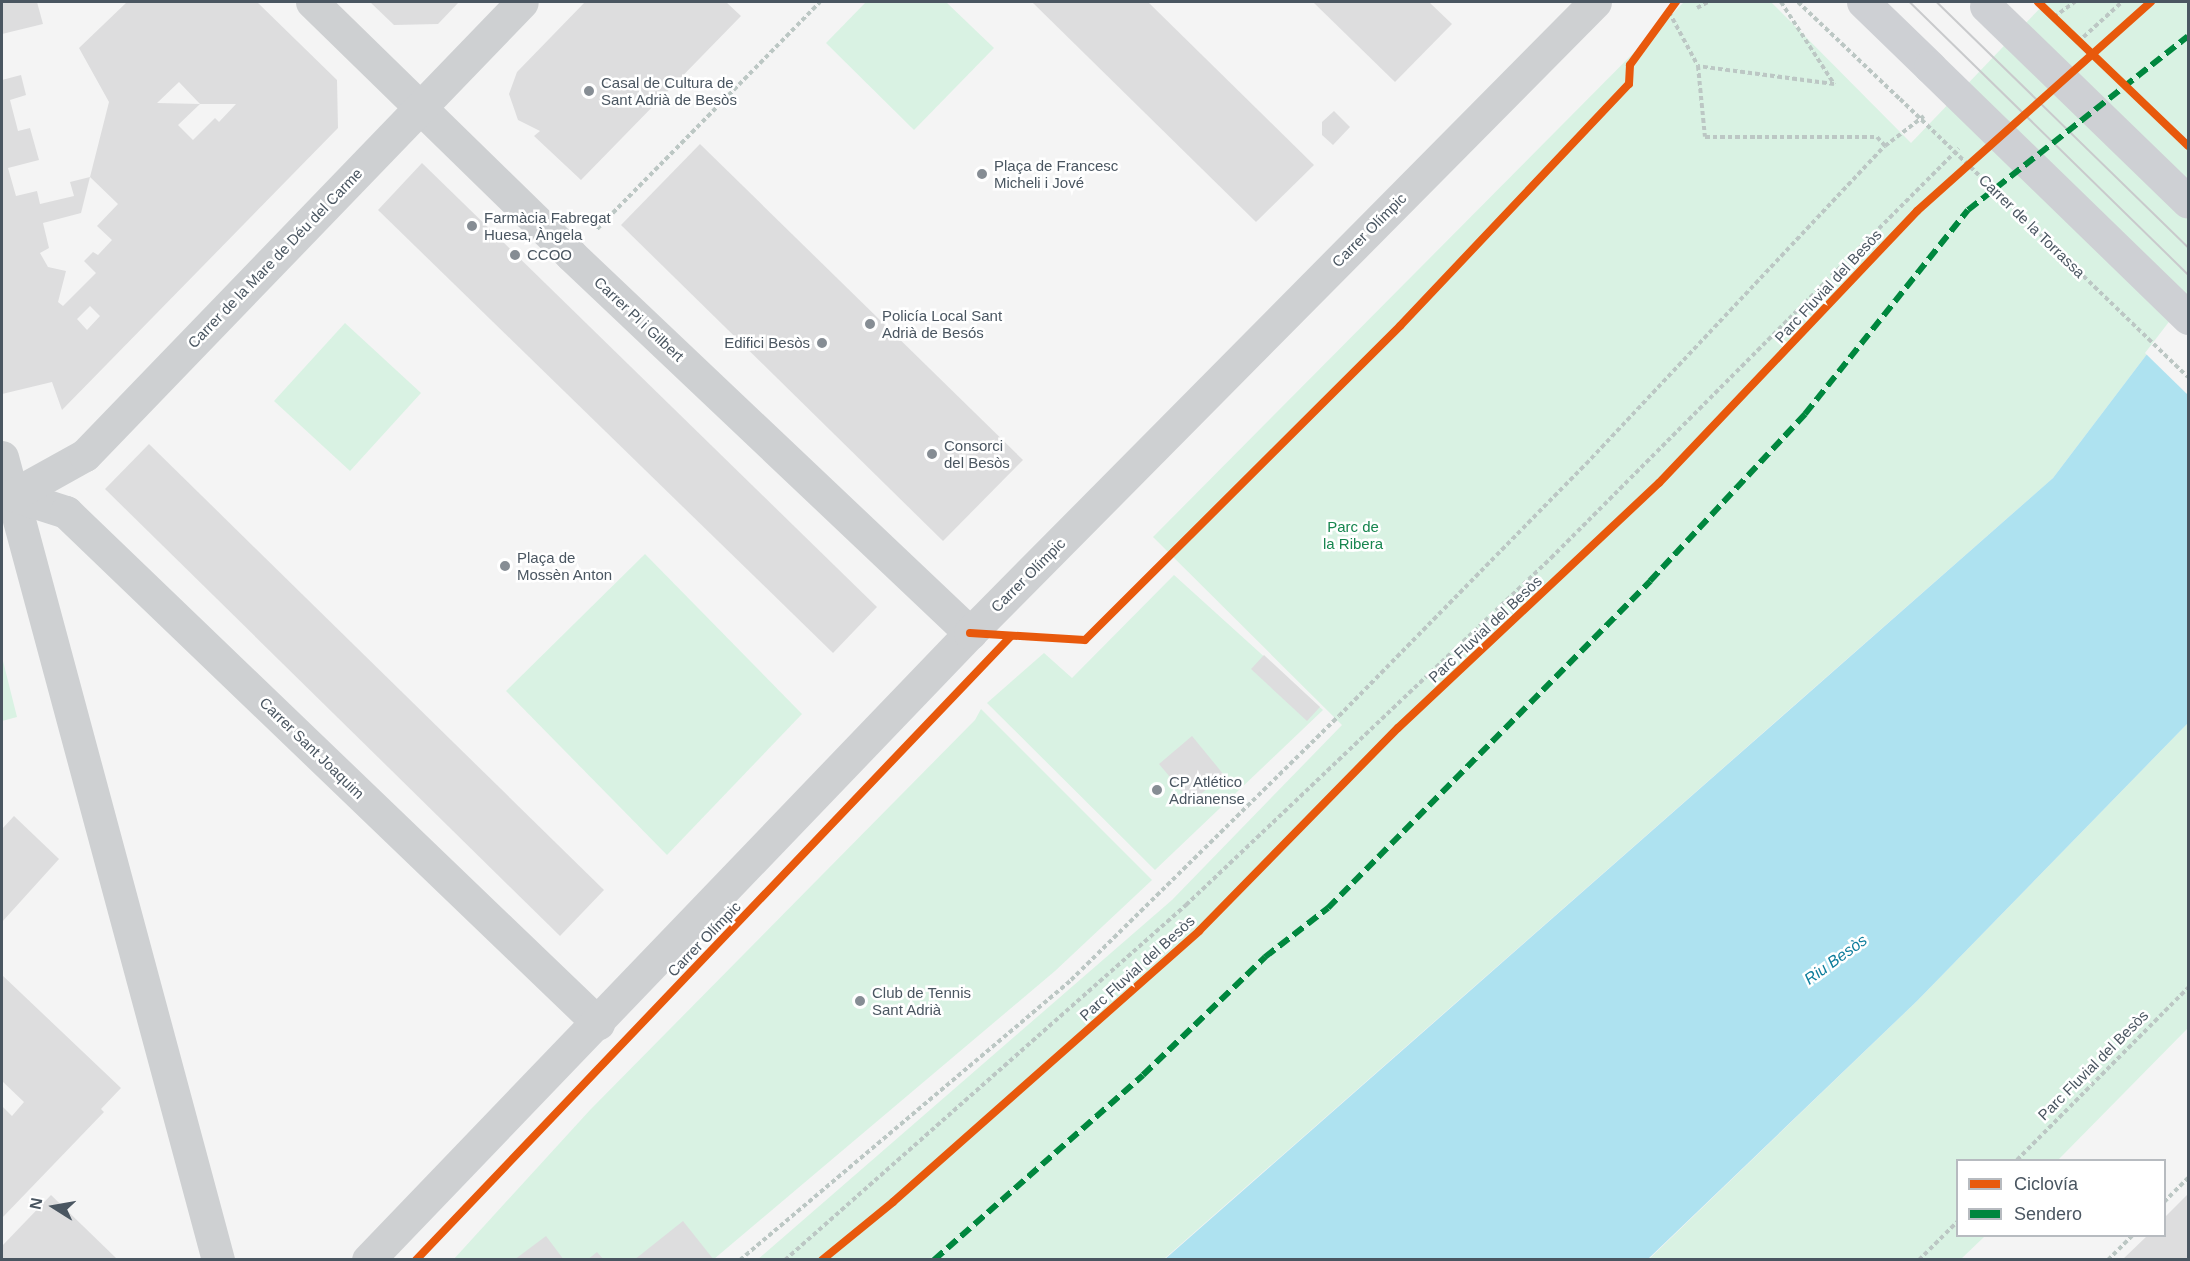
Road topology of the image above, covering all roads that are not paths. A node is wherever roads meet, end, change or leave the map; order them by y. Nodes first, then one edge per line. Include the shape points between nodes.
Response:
1 (312, 2) edge
2 (522, 2) edge
3 (1594, 2) edge
4 (1863, 2) edge
5 (1984, 4) edge
6 (418, 107) junction
7 (2188, 202) edge
8 (2188, 318) edge
9 (2, 457) edge
10 (13, 495) junction
11 (970, 633) junction
12 (598, 1023) junction
13 (219, 1260) edge
14 (368, 1260) edge

1 - 6 street, Carrer Pi i Gilbert
2 - 6 street, Carrer de la Mare de Déu del Carme
3 - 11 street, Carrer Olímpic
4 - 8 street, bridge
5 - 7 street, bridge
6 - 10 street, Carrer de la Mare de Déu del Carme via 85,455
6 - 11 street, Carrer Pi i Gilbert
9 - 10 street
10 - 12 street, Carrer Sant Joaquim via 66,512
10 - 13 street
11 - 12 street, Carrer Olímpic
12 - 14 street, Carrer Olímpic

